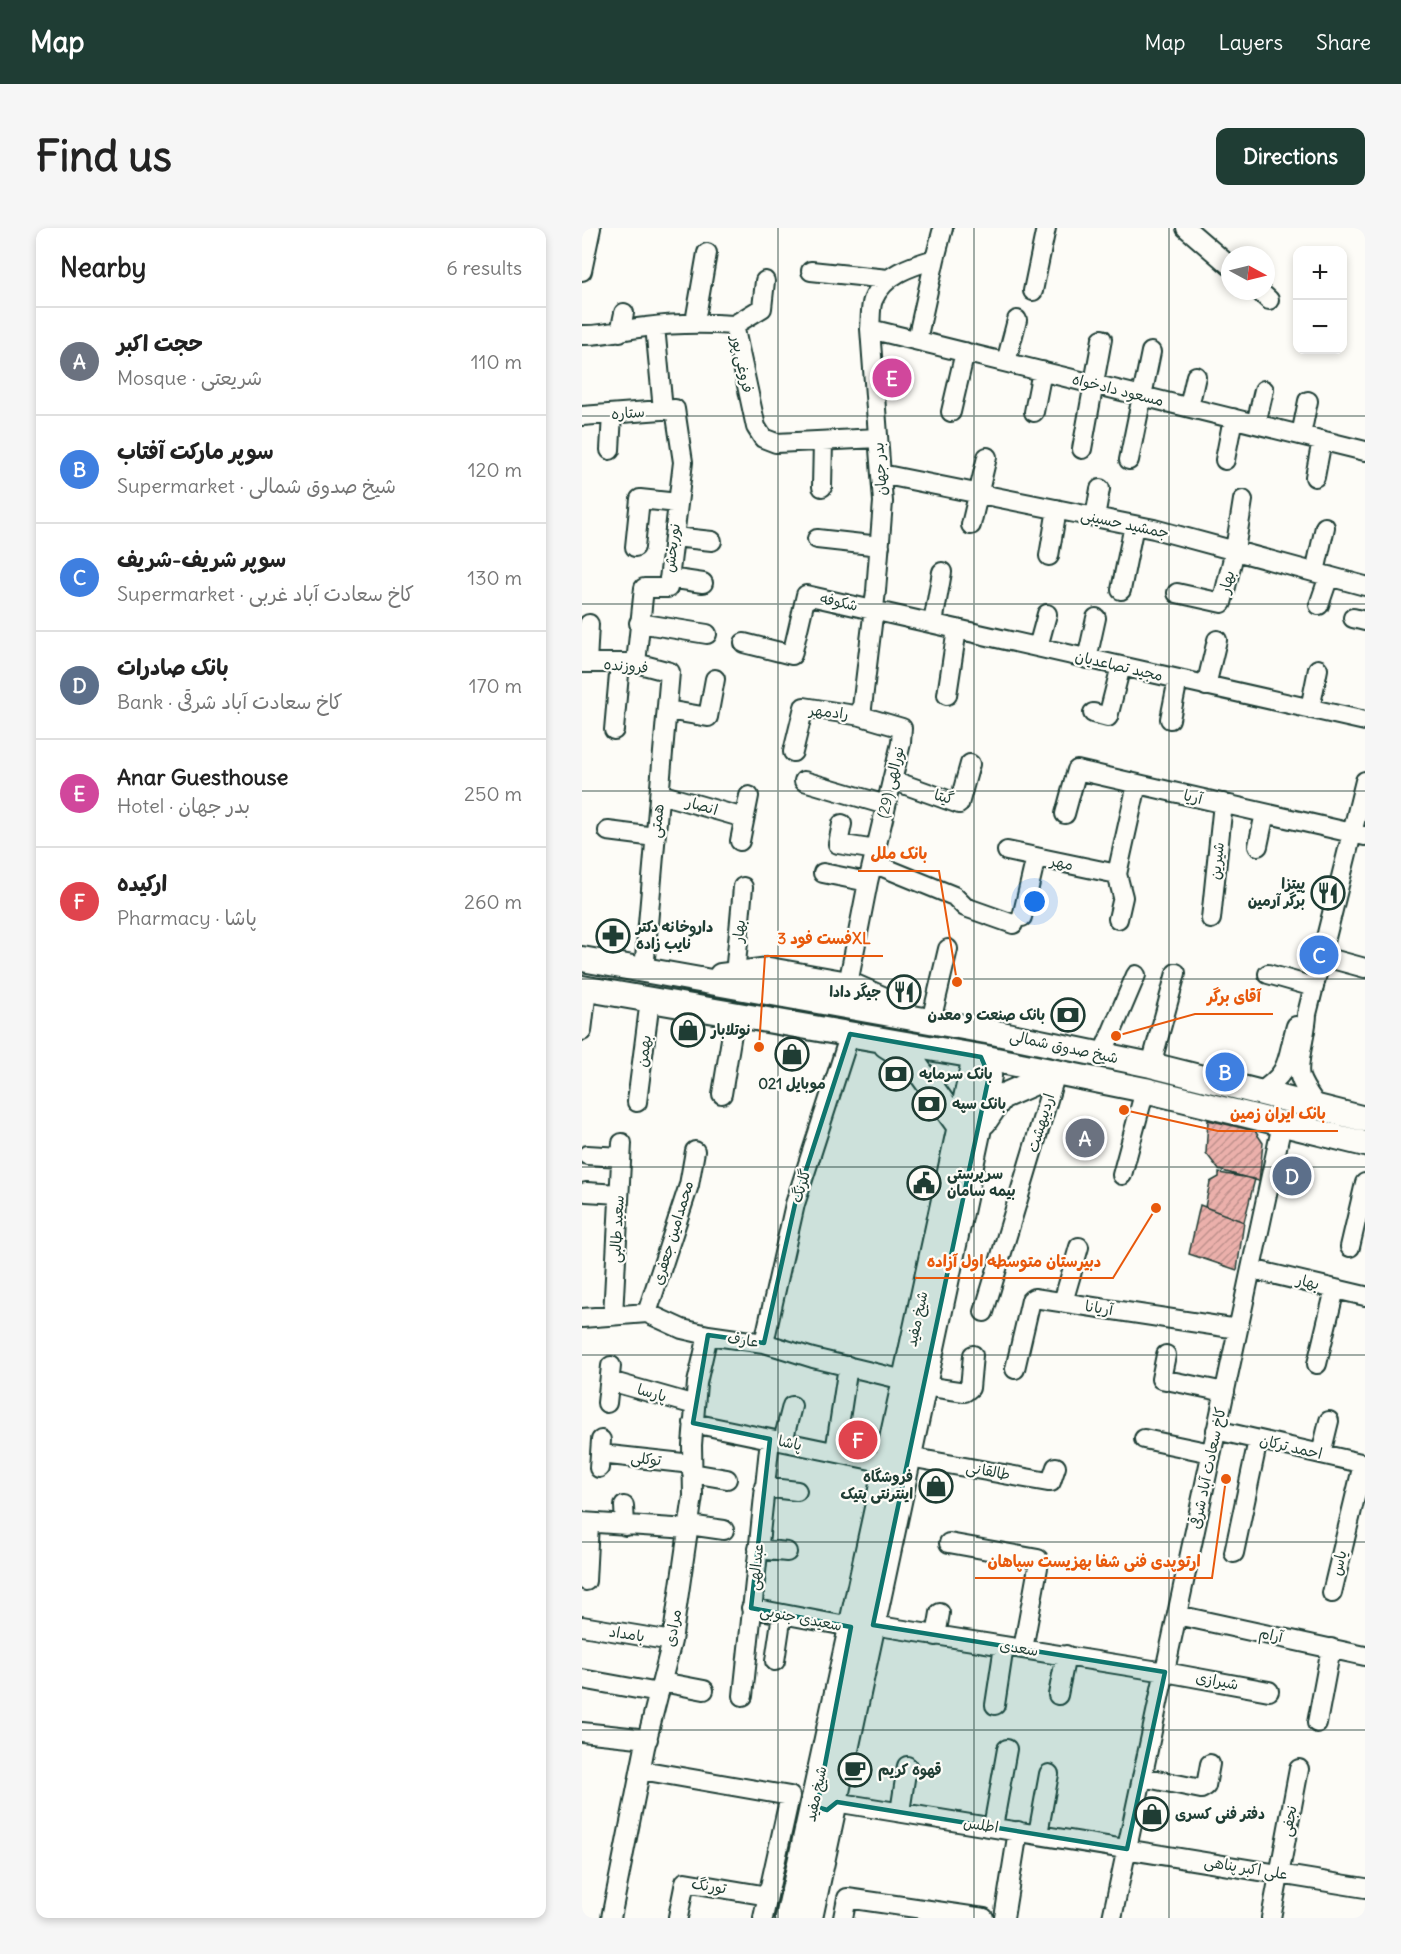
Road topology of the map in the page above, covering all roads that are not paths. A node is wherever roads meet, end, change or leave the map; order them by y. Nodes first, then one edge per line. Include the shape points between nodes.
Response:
1 (591, 228) edge
2 (943, 228) edge
3 (1046, 228) edge
4 (1186, 228) edge
5 (707, 253) dead end
6 (1221, 258) edge
7 (936, 259) junction
8 (582, 271) edge
9 (812, 271) dead end
10 (888, 279) junction
11 (765, 281) dead end
12 (1033, 291) dead end
13 (624, 313) dead end
14 (1017, 320) dead end
15 (695, 322) junction
16 (734, 325) junction
17 (655, 326) junction
18 (870, 329) junction
19 (620, 332) junction
20 (582, 336) edge
21 (1102, 339) dead end
22 (917, 340) junction
23 (965, 352) junction
24 (1151, 352) dead end
25 (1006, 362) junction
26 (1042, 371) junction
27 (1196, 376) dead end
28 (1093, 384) junction
29 (1264, 390) dead end
30 (1142, 396) junction
31 (1308, 401) dead end
32 (1189, 407) junction
33 (669, 410) junction
34 (951, 412) dead end
35 (1034, 412) dead end
36 (612, 414) junction
37 (582, 416) edge
38 (1233, 418) junction
39 (1256, 424) junction
40 (1301, 435) junction
41 (878, 438) junction
42 (1322, 440) junction
43 (823, 441) junction
44 (1082, 449) dead end
45 (610, 450) dead end
46 (1365, 451) edge
47 (987, 457) dead end
48 (1129, 460) dead end
49 (1224, 460) dead end
50 (881, 474) junction
51 (1315, 477) dead end
52 (822, 487) dead end
53 (1100, 489) dead end
54 (978, 493) junction
55 (1243, 500) dead end
56 (678, 502) junction
57 (1057, 509) junction
58 (1095, 517) junction
59 (971, 525) dead end
60 (1134, 525) junction
61 (1325, 527) dead end
62 (674, 537) junction
63 (817, 539) dead end
64 (712, 541) dead end
65 (880, 546) junction
66 (635, 547) dead end
67 (1234, 550) junction
68 (1049, 556) dead end
69 (942, 572) dead end
70 (1322, 574) junction
71 (669, 578) junction
72 (703, 583) dead end
73 (1365, 586) edge
74 (1121, 590) dead end
75 (1177, 593) dead end
76 (1319, 604) dead end
77 (874, 609) junction
78 (1047, 614) dead end
79 (1096, 618) dead end
80 (639, 623) junction
81 (933, 623) junction
82 (589, 624) dead end
83 (957, 629) junction
84 (707, 634) dead end
85 (1217, 640) dead end
86 (744, 643) dead end
87 (1038, 647) junction
88 (1087, 658) junction
89 (585, 663) edge
90 (628, 663) junction
91 (1121, 666) junction
92 (1318, 669) dead end
93 (670, 672) joint
94 (714, 679) dead end
95 (1178, 679) junction
96 (1206, 686) junction
97 (947, 695) dead end
98 (1310, 709) junction
99 (667, 710) junction
100 (1093, 713) dead end
101 (861, 716) junction
102 (1170, 719) dead end
103 (1365, 722) edge
104 (614, 730) dead end
105 (793, 752) dead end
106 (970, 764) dead end
107 (892, 780) junction
108 (804, 781) dead end
109 (1365, 782) edge
110 (1137, 784) junction
111 (660, 794) junction
112 (749, 796) dead end
113 (1223, 803) junction
114 (886, 805) junction
115 (1265, 813) junction
116 (1065, 814) dead end
117 (744, 818) junction
118 (842, 824) dead end
119 (609, 831) dead end
120 (1359, 834) edge
121 (655, 837) junction
122 (740, 841) dead end
123 (1258, 846) dead end
124 (1007, 851) dead end
125 (874, 856) junction
126 (1036, 857) junction
127 (823, 873) dead end
128 (1116, 874) junction
129 (868, 882) junction
130 (743, 887) dead end
131 (1118, 919) dead end
132 (1211, 919) dead end
133 (948, 949) dead end
134 (1321, 956) junction
135 (590, 961) edge
136 (1365, 968) edge
137 (644, 970) junction
138 (1176, 973) dead end
139 (1268, 974) dead end
140 (735, 975) junction
141 (1137, 975) dead end
142 (695, 979) junction
143 (848, 984) junction
144 (1314, 987) junction
145 (587, 989) edge
146 (650, 1000) junction
147 (735, 1014) junction
148 (1307, 1014) junction
149 (931, 1021) junction
150 (582, 1030) edge
151 (987, 1031) junction
152 (850, 1034) junction
153 (876, 1038) junction
154 (1102, 1055) junction
155 (981, 1057) junction
156 (1151, 1065) junction
157 (1056, 1073) junction
158 (1145, 1090) junction
159 (1260, 1092) junction
160 (722, 1094) dead end
161 (637, 1102) dead end
162 (1317, 1106) junction
163 (1365, 1119) edge
164 (1282, 1124) junction
165 (969, 1127) junction
166 (1365, 1144) edge
167 (695, 1151) dead end
168 (587, 1155) dead end
169 (1122, 1175) dead end
170 (1365, 1183) edge
171 (586, 1192) dead end
172 (619, 1194) junction
173 (1079, 1247) dead end
174 (1350, 1247) dead end
175 (1251, 1269) junction
176 (1335, 1289) junction
177 (1365, 1296) edge
178 (1063, 1302) junction
179 (984, 1312) dead end
180 (647, 1313) junction
181 (613, 1316) junction
182 (582, 1318) edge
183 (1238, 1329) junction
184 (708, 1335) junction
185 (764, 1343) junction
186 (973, 1355) dead end
187 (1166, 1355) dead end
188 (1317, 1364) dead end
189 (848, 1366) junction
190 (1015, 1369) dead end
191 (914, 1383) junction
192 (1225, 1392) junction
193 (608, 1403) dead end
194 (792, 1406) dead end
195 (694, 1414) junction
196 (1329, 1421) dead end
197 (1216, 1431) junction
198 (1144, 1439) dead end
199 (777, 1440) junction
200 (1258, 1440) junction
201 (835, 1452) junction
202 (1211, 1453) junction
203 (600, 1454) dead end
204 (1321, 1454) junction
205 (897, 1460) junction
206 (1364, 1464) edge
207 (1056, 1467) dead end
208 (692, 1469) junction
209 (727, 1479) dead end
210 (764, 1487) junction
211 (796, 1491) dead end
212 (624, 1506) dead end
213 (586, 1522) edge
214 (626, 1526) junction
215 (689, 1527) junction
216 (724, 1530) dead end
217 (949, 1543) dead end
218 (758, 1549) junction
219 (787, 1552) dead end
220 (1234, 1553) dead end
221 (586, 1581) dead end
222 (1332, 1593) dead end
223 (752, 1608) junction
224 (940, 1613) dead end
225 (782, 1614) junction
226 (1177, 1615) junction
227 (582, 1626) edge
228 (862, 1626) junction
229 (936, 1635) junction
230 (672, 1641) junction
231 (1004, 1646) junction
232 (1331, 1648) junction
233 (1023, 1649) junction
234 (1066, 1656) junction
235 (1365, 1656) edge
236 (775, 1661) dead end
237 (1165, 1672) junction
238 (582, 1679) edge
239 (661, 1687) junction
240 (704, 1690) dead end
241 (1269, 1690) dead end
242 (1058, 1695) dead end
243 (743, 1696) dead end
244 (995, 1705) dead end
245 (1317, 1723) dead end
246 (582, 1732) edge
247 (648, 1738) junction
248 (1007, 1749) dead end
249 (1210, 1764) dead end
250 (907, 1767) dead end
251 (1299, 1769) dead end
252 (641, 1770) junction
253 (1048, 1774) dead end
254 (1142, 1777) junction
255 (828, 1802) junction
256 (900, 1812) junction
257 (993, 1827) junction
258 (1018, 1831) junction
259 (1038, 1834) junction
260 (816, 1842) junction
261 (1127, 1849) junction
262 (1280, 1874) junction
263 (1365, 1888) edge
264 (768, 1896) junction
265 (678, 1917) edge
266 (974, 1917) edge
267 (611, 1918) edge
268 (763, 1918) edge
269 (788, 1918) edge
270 (810, 1918) edge
271 (843, 1918) edge
272 (1004, 1918) edge
273 (1112, 1918) edge
274 (1271, 1918) edge

1 - 8 street
2 - 7 street
3 - 12 street
4 - 6 street
5 - 15 street
7 - 10 street
7 - 22 street
9 - 10 street
10 - 18 street, بدر جهان via 872,300
11 - 16 street via 762,308
13 - 19 street
14 - 25 street
15 - 16 street, فروغی پور
15 - 17 street, فروغی پور
16 - 43 street, فروغی پور via 756,427 763,438 776,443
17 - 19 street, فروغی پور
17 - 33 street, نوربخش
18 - 22 street, مسعود دادخواه
18 - 41 street, بدر جهان
19 - 20 street, فروغی پور
21 - 28 street
22 - 23 street, مسعود دادخواه
23 - 25 street, مسعود دادخواه
23 - 34 street
24 - 30 street
25 - 26 street, مسعود دادخواه
26 - 28 street, مسعود دادخواه
26 - 35 street
27 - 32 street
28 - 30 street, مسعود دادخواه
28 - 44 street
29 - 39 street
30 - 32 street, مسعود دادخواه
30 - 48 street
31 - 40 street
32 - 38 street, مسعود دادخواه
33 - 36 street, ستاره
33 - 56 street, نوربخش via 683,462
36 - 37 street, ستاره
36 - 45 street
38 - 39 street, مسعود دادخواه
38 - 49 street
39 - 40 street, مسعود دادخواه
40 - 42 street, مسعود دادخواه
41 - 43 street, فروغی پور
41 - 50 street, بدر جهان
42 - 46 street, مسعود دادخواه
42 - 51 street
43 - 52 street
47 - 54 street
50 - 54 street, جمشید حسینی
50 - 65 street, بدر جهان
53 - 58 street
54 - 57 street, جمشید حسینی
54 - 59 street
55 - 67 street
56 - 62 street, نوربخش
56 - 66 street via 640,499
57 - 58 street, جمشید حسینی
57 - 68 street
58 - 60 street, جمشید حسینی
60 - 67 street, جمشید حسینی
60 - 74 street
61 - 70 street
62 - 64 street
62 - 71 street, نوربخش
63 - 65 street
65 - 77 street, بدر جهان
67 - 70 street, جمشید حسینی
67 - 75 street, بهار via 1222,603
69 - 81 street
70 - 73 street, جمشید حسینی
70 - 76 street
71 - 72 street
71 - 80 street, نوربخش via 668,588 644,588
77 - 81 street, مجید تصاعدیان
77 - 86 street, شکوفه via 806,595 792,655
77 - 101 street
78 - 87 street
79 - 88 street
80 - 84 street
80 - 90 street, نوربخش
81 - 83 street, مجید تصاعدیان
82 - 89 street
83 - 87 street, مجید تصاعدیان
83 - 97 street
85 - 96 street
87 - 88 street, مجید تصاعدیان
88 - 91 street, مجید تصاعدیان
89 - 90 street, فروزنده
90 - 93 street, فروزنده
90 - 104 street, نوربخش
91 - 95 street, مجید تصاعدیان
91 - 100 street via 1108,717
92 - 98 street
93 - 99 street, همتی
94 - 99 street via 708,717
95 - 96 street, مجید تصاعدیان
95 - 102 street
96 - 98 street, مجید تصاعدیان
98 - 103 street, مجید تصاعدیان
99 - 111 street, همتی
101 - 105 street, رادمهر via 804,707
101 - 107 street, نورالهی (29) via 902,728
106 - 107 street, گیتا via 959,804
107 - 114 street, نورالهی (29)
108 - 114 street
109 - 120 street
110 - 113 street, آریا
110 - 116 street, آریا via 1077,770
110 - 128 street
111 - 117 street, انصار
111 - 121 street, همتی
112 - 117 street
113 - 115 street, آریا
113 - 132 street, شیرین
114 - 125 street, نورالهی (29)
115 - 120 street, آریا
115 - 123 street
117 - 122 street
118 - 125 street via 838,844
119 - 121 street
120 - 134 street
121 - 137 street, همتی
124 - 126 street, مهر
125 - 126 street via 954,896 965,907 1018,920
125 - 129 street, نورالهی (29)
126 - 128 street, مهر
127 - 129 street
128 - 131 street via 1123,897
129 - 143 street, نورالهی (29)
130 - 140 street, بهار
133 - 149 street
134 - 136 street
134 - 144 street
135 - 137 main road, شیخ صدوق شمالی
135 - 145 main road via 601,969 602,979
137 - 142 main road, شیخ صدوق شمالی
138 - 156 street
139 - 144 street
140 - 142 main road
140 - 143 main road via 769,970
141 - 154 street
142 - 149 main road, شیخ صدوق شمالی
143 - 149 main road
144 - 148 street
145 - 146 main road, شیخ صدوق شمالی
145 - 150 street
146 - 147 main road, شیخ صدوق شمالی
146 - 161 street, بهمن
147 - 152 main road, شیخ صدوق شمالی
147 - 160 street
148 - 159 street via 1298,1020 1284,1071
148 - 162 street via 1299,1072
149 - 151 main road, شیخ صدوق شمالی
151 - 154 main road, شیخ صدوق شمالی
151 - 155 main road, شیخ مفید
152 - 153 main road, شیخ صدوق شمالی
152 - 185 street, گلرنگ via 795,1204
153 - 155 main road, شیخ صدوق شمالی
153 - 165 main road via 913,1062
154 - 156 main road, شیخ صدوق شمالی
155 - 157 main road, شیخ صدوق شمالی
155 - 165 main road, شیخ مفید via 972,1066
156 - 159 main road, شیخ صدوق شمالی
157 - 158 main road, شیخ صدوق شمالی
157 - 165 main road via 1001,1097
157 - 179 street, اردیبهشت
158 - 164 main road, شیخ صدوق شمالی
158 - 169 street
159 - 162 main road, شیخ صدوق شمالی
162 - 163 main road, شیخ صدوق شمالی
164 - 166 main road, شیخ صدوق شمالی
164 - 175 street, کاخ سعادت آباد شرقی
165 - 191 main road, شیخ مفید
167 - 180 street, محمدامین جعفری via 689,1185
168 - 172 street, سعید طالبی via 621,1150
170 - 174 street
171 - 172 street
172 - 181 street, سعید طالبی
173 - 178 street
175 - 176 street, بهار
175 - 183 street, کاخ سعادت آباد شرقی
176 - 177 street, بهار
176 - 188 street
178 - 183 street, آریانا
178 - 190 street, آریانا via 1031,1300
180 - 181 street, عارف
180 - 184 street, عارف via 682,1329
181 - 182 street, عارف
183 - 192 street, کاخ سعادت آباد شرقی
184 - 185 street, عارف
184 - 195 street, مرادی
185 - 189 street, عارف
186 - 191 street, عارف via 968,1391
187 - 192 street via 1161,1379
189 - 191 street, عارف
189 - 201 street
191 - 205 main road, شیخ مفید
192 - 197 street, کاخ سعادت آباد شرقی
193 - 195 street, پارسا via 610,1373
194 - 199 street
195 - 199 street, پاشا
195 - 208 street, مرادی
196 - 204 street
197 - 200 street, احمد ترکان
197 - 202 street, کاخ سعادت آباد شرقی
198 - 202 street
199 - 201 street, پاشا
199 - 210 street, عبدالهی
200 - 204 street, احمد ترکان
200 - 220 street
201 - 205 street, پاشا
202 - 226 street, کاخ سعادت آباد شرقی
203 - 208 street, توکلی
204 - 206 street, احمد ترکان
205 - 207 street, طالقانی via 1048,1482 1052,1482
205 - 228 main road, شیخ مفید
206 - 222 street, یاس
208 - 209 street, توکلی
208 - 215 street, مرادی
210 - 211 street
210 - 218 street, عبدالهی
212 - 214 street
213 - 214 street
213 - 221 street
214 - 215 street
215 - 216 street
215 - 230 street, مرادی
217 - 233 street via 1038,1559
218 - 219 street
218 - 223 street, عبدالهی
223 - 225 street, سعیدی جنوبی
223 - 243 street, عبدالهی
224 - 229 street
225 - 228 street, سعیدی جنوبی
225 - 236 street
226 - 232 street, آرام
226 - 237 street, کاخ سعادت آباد شرقی
227 - 230 street, بامداد
228 - 229 street, سعدی
228 - 255 main road, شیخ مفید
229 - 231 street, سعدی
230 - 239 street, مرادی
231 - 233 street, سعدی
231 - 244 street
232 - 235 street, آرام
232 - 245 street
233 - 234 street, سعدی
234 - 237 street, سعدی
234 - 242 street
237 - 241 street, شیرازی via 1238,1694
237 - 254 street, کاخ سعادت آباد شرقی
238 - 239 street
239 - 240 street
239 - 247 street, مرادی
246 - 247 street
247 - 252 street, مرادی
248 - 257 street
249 - 254 street via 1206,1786 1201,1789
250 - 256 street
251 - 262 street, نجفی
252 - 264 street via 790,1796
252 - 267 street, مرادی
253 - 259 street
254 - 261 street, کاخ سعادت آباد شرقی
255 - 256 street, اطلس
255 - 260 main road, شیخ مفید
256 - 257 street, اطلس
257 - 258 street, اطلس
258 - 259 street, اطلس
258 - 272 street
259 - 261 street, اطلس
260 - 269 main road, شیخ مفید
260 - 270 main road, شیخ مفید
261 - 262 street, علی اکبر پناهی
261 - 273 street, کاخ سعادت آباد شرقی
262 - 263 street, علی اکبر پناهی
262 - 274 street, نجفی
264 - 265 street, تورنگ via 685,1882
264 - 268 street
266 - 271 street via 847,1898

